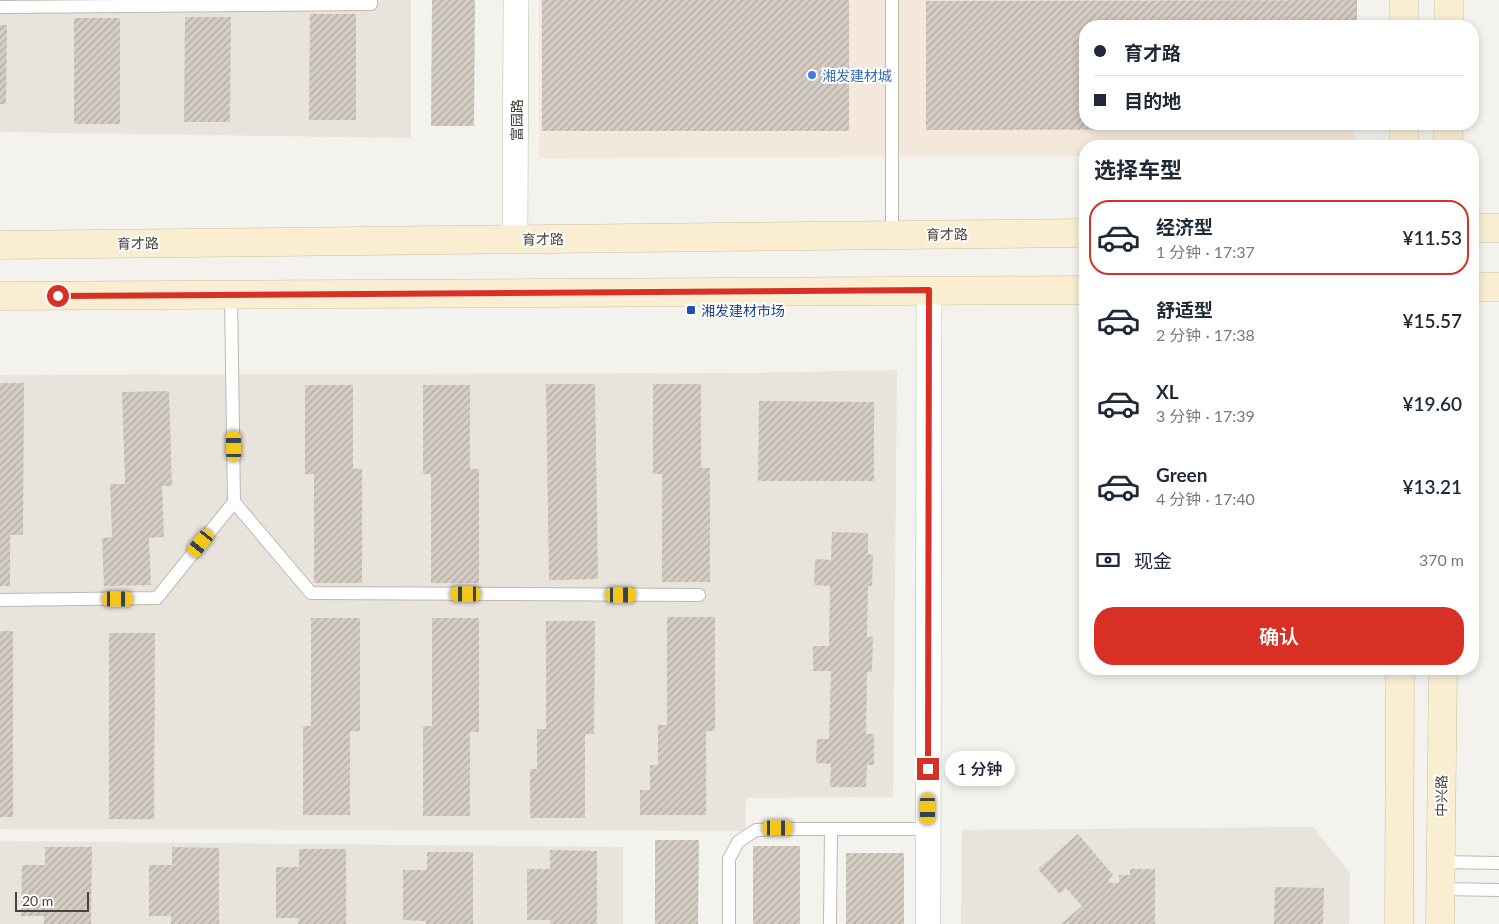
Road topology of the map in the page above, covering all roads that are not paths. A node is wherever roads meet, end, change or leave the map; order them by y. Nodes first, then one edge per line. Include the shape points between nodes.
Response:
1 (370, 0) edge
2 (516, 0) edge
3 (892, 0) edge
4 (1404, 0) edge
5 (1449, 0) edge
6 (0, 7) edge
7 (1404, 20) edge
8 (1449, 20) edge
9 (1479, 228) edge
10 (1499, 228) edge
11 (1079, 233) edge
12 (892, 235) junction
13 (515, 239) junction
14 (0, 245) edge
15 (1499, 287) edge
16 (1479, 288) edge
17 (929, 290) junction
18 (1079, 290) edge
19 (231, 295) junction
20 (0, 296) edge
21 (234, 502) junction
22 (699, 596) dead end
23 (0, 600) edge
24 (1400, 675) edge
25 (1443, 675) edge
26 (831, 828) junction
27 (928, 828) junction
28 (1440, 862) junction
29 (1499, 863) edge
30 (1440, 890) junction
31 (1499, 890) edge
32 (729, 924) edge
33 (830, 924) edge
34 (928, 924) edge
35 (1399, 924) edge
36 (1440, 924) edge

1 - 6 lane via 370,4
2 - 13 street, 富园路
3 - 12 lane
4 - 7 main road
5 - 8 main road
9 - 10 main road
11 - 12 main road, 育才路
12 - 13 main road, 育才路
13 - 14 main road, 育才路
15 - 16 main road
17 - 18 main road
17 - 19 main road
17 - 27 street
19 - 20 main road
19 - 21 lane
21 - 22 lane via 311,593
21 - 23 lane via 157,598
24 - 35 main road
25 - 28 main road, 中兴路
26 - 27 lane
26 - 32 lane via 756,830 738,842 729,859
26 - 33 lane
27 - 34 street
28 - 29 lane
28 - 30 main road, 中兴路
30 - 31 lane
30 - 36 main road, 中兴路

